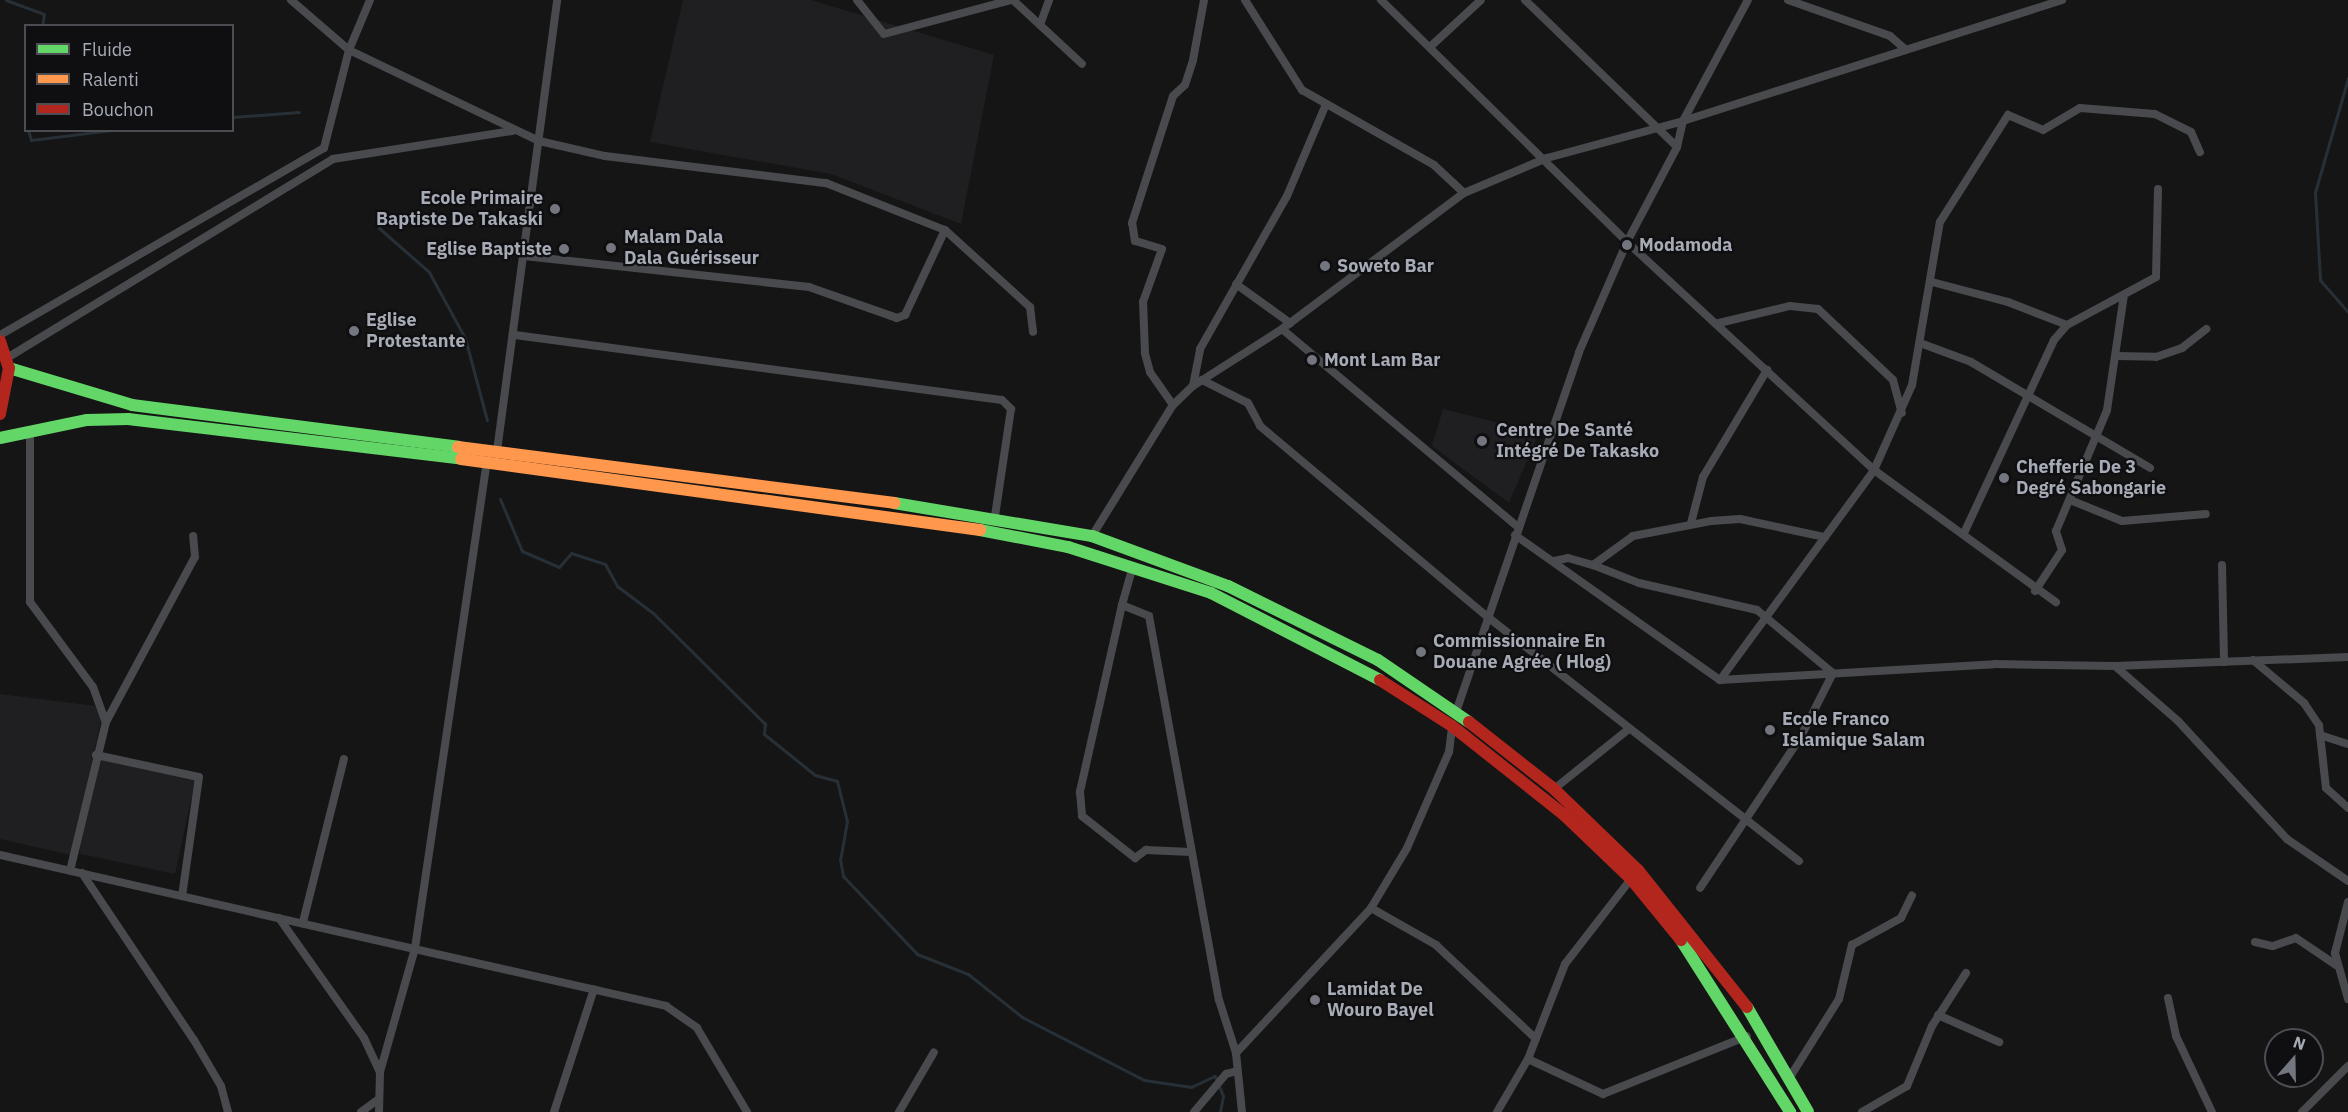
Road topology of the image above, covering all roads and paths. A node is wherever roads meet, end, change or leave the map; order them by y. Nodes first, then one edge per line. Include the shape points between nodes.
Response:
1 (291, 0) edge
2 (557, 0) edge
3 (857, 0) edge
4 (1012, 0) edge
5 (1049, 0) edge
6 (1204, 0) edge
7 (1245, 0) edge
8 (1381, 0) edge
9 (1481, 0) edge
10 (1525, 0) edge
11 (1748, 0) edge
12 (1788, 0) edge
13 (2062, 0) edge
14 (366, 2) edge
15 (1040, 25) junction
16 (1430, 47) junction
17 (1906, 50) junction
18 (349, 51) junction
19 (1082, 64) dead end
20 (1326, 104) junction
21 (1683, 121) junction
22 (1656, 126) junction
23 (513, 131) junction
24 (539, 141) junction
25 (1677, 147) junction
26 (2200, 153) dead end
27 (1547, 158) junction
28 (2158, 189) dead end
29 (1464, 193) junction
30 (945, 230) junction
31 (1627, 242) junction
32 (524, 256) junction
33 (1932, 282) junction
34 (1236, 284) junction
35 (2124, 295) junction
36 (1290, 323) junction
37 (1719, 323) junction
38 (2067, 325) junction
39 (1282, 329) junction
40 (2206, 329) dead end
41 (1033, 332) dead end
42 (0, 335) edge
43 (515, 335) junction
44 (0, 341) edge
45 (1920, 343) junction
46 (2117, 356) junction
47 (8, 363) junction
48 (1767, 370) junction
49 (1202, 380) junction
50 (1912, 385) junction
51 (1193, 386) junction
52 (1898, 388) junction
53 (2029, 397) junction
54 (1173, 405) junction
55 (1902, 413) junction
56 (0, 414) edge
57 (30, 432) junction
58 (2098, 437) junction
59 (0, 438) edge
60 (497, 451) junction
61 (487, 462) junction
62 (2151, 468) dead end
63 (1874, 470) junction
64 (2070, 500) junction
65 (2206, 514) dead end
66 (995, 516) junction
67 (1691, 524) junction
68 (1517, 531) junction
69 (1964, 533) junction
70 (193, 536) dead end
71 (1092, 536) junction
72 (1825, 537) junction
73 (1554, 561) junction
74 (1593, 565) junction
75 (2222, 565) dead end
76 (1133, 566) junction
77 (2035, 591) junction
78 (2056, 602) dead end
79 (1122, 605) junction
80 (1768, 616) junction
81 (1489, 618) junction
82 (2348, 657) edge
83 (2253, 660) junction
84 (2224, 662) junction
85 (2115, 666) junction
86 (1833, 673) junction
87 (1720, 680) junction
88 (1456, 712) junction
89 (106, 722) junction
90 (1452, 726) junction
91 (1629, 729) junction
92 (2320, 735) junction
93 (2348, 744) edge
94 (96, 754) junction
95 (344, 759) dead end
96 (1554, 789) junction
97 (2348, 808) edge
98 (1747, 823) junction
99 (1191, 852) junction
100 (0, 855) edge
101 (1799, 861) dead end
102 (70, 871) junction
103 (82, 873) junction
104 (2346, 877) edge
105 (1631, 879) junction
106 (1700, 888) dead end
107 (1912, 895) dead end
108 (182, 896) junction
109 (2348, 902) edge
110 (1371, 908) junction
111 (279, 918) junction
112 (303, 922) junction
113 (2255, 942) dead end
114 (415, 948) junction
115 (2336, 965) junction
116 (1966, 973) dead end
117 (594, 989) junction
118 (2168, 998) dead end
119 (2348, 999) edge
120 (1938, 1015) junction
121 (1747, 1036) junction
122 (1536, 1039) junction
123 (1999, 1042) dead end
124 (934, 1052) dead end
125 (1236, 1053) junction
126 (1527, 1059) junction
127 (2348, 1066) edge
128 (1237, 1071) junction
129 (380, 1072) junction
130 (1790, 1077) junction
131 (379, 1099) junction
132 (228, 1112) edge
133 (361, 1112) edge
134 (379, 1112) edge
135 (554, 1112) edge
136 (747, 1112) edge
137 (899, 1112) edge
138 (1194, 1112) edge
139 (1242, 1112) edge
140 (1497, 1112) edge
141 (1791, 1112) edge
142 (1808, 1112) edge
143 (1862, 1112) edge
144 (2212, 1112) edge
145 (2302, 1112) edge

1 - 18 street
2 - 24 street
3 - 4 street via 884,34
4 - 15 street
5 - 15 street
6 - 54 street via 1190,70 1185,85 1173,96 1132,223 1135,241 1162,249 1143,302 1145,353 1150,372
7 - 20 street via 1293,81
8 - 16 street
9 - 16 street
10 - 22 street
11 - 21 street
12 - 17 street via 1881,32
13 - 17 street
14 - 18 street
15 - 19 street
16 - 27 street
17 - 21 street
18 - 23 street
18 - 42 street via 324,148
20 - 29 street via 1434,165
20 - 34 street via 1287,196
21 - 22 street
21 - 25 street
22 - 25 street
22 - 27 street
23 - 24 street
23 - 47 street via 333,159
24 - 30 street via 605,156 826,183
24 - 32 street
25 - 31 street
26 - 33 street via 2191,132 2155,114 2080,108 2043,130 2008,115 1946,208
27 - 29 street
27 - 31 street
28 - 35 street via 2157,275
29 - 36 street
30 - 32 street via 905,315 897,318 809,287
30 - 41 street via 1030,307
31 - 37 street
31 - 68 street via 1579,352
32 - 43 street
33 - 38 street via 2008,302
33 - 45 street
34 - 36 street
34 - 51 street via 1200,349
35 - 38 street
35 - 46 street
36 - 39 street
37 - 48 street
37 - 52 street via 1790,306 1818,309
38 - 53 street via 2054,340
39 - 49 street
39 - 68 street
40 - 46 street via 2182,348 2156,357
43 - 60 street
43 - 66 street via 1002,400 1011,409
44 - 47 main road
45 - 50 street
45 - 53 street via 1971,362
46 - 58 street
47 - 56 main road
47 - 60 main road via 132,405
48 - 63 street
48 - 67 street via 1703,477
49 - 51 street
49 - 81 street via 1248,403 1260,426
50 - 52 street
50 - 55 street
51 - 54 street
52 - 55 street
53 - 58 street
53 - 69 street
54 - 71 street
55 - 63 street
57 - 59 main road
57 - 61 main road via 87,420 128,419
57 - 89 street via 30,602 93,687
58 - 62 street
58 - 64 street
60 - 66 main road
61 - 76 main road via 957,525
61 - 114 street
63 - 69 street
63 - 72 street
64 - 65 street via 2122,521
64 - 77 street via 2056,531 2062,550
66 - 71 main road
67 - 72 street via 1740,519
67 - 74 street via 1633,536
68 - 73 street
68 - 81 street
69 - 77 street
70 - 89 street via 195,557
71 - 88 main road via 1300,619 1378,660
72 - 80 street
73 - 74 street via 1568,558
73 - 87 street
74 - 80 street via 1639,582 1735,601
75 - 84 street
76 - 79 street
76 - 90 main road via 1242,606 1358,666
77 - 78 street
79 - 99 street via 1149,616
79 - 99 street via 1082,785 1082,816 1135,858 1146,850
80 - 86 street
80 - 87 street
81 - 88 street
81 - 91 street
82 - 83 street
83 - 84 street
83 - 92 street via 2304,703
84 - 85 street
85 - 86 street via 1995,664
85 - 104 street via 2178,721 2287,839
86 - 87 street
86 - 98 street
88 - 96 main road
89 - 94 street
90 - 105 main road via 1563,814
90 - 110 street via 1449,752 1407,848
91 - 96 street
91 - 98 street
92 - 93 street
92 - 97 street via 2326,788
94 - 102 street
94 - 108 street via 199,777
95 - 112 street
96 - 130 main road via 1638,870 1693,933
98 - 101 street
98 - 106 street
99 - 125 street via 1221,1009
100 - 102 street
102 - 103 street
103 - 108 street
103 - 132 street via 199,1048 221,1086
105 - 121 main road via 1701,964
105 - 122 street via 1565,964
107 - 130 street via 1901,918 1852,945 1839,999
108 - 111 street
109 - 115 street
110 - 122 street via 1436,945
110 - 125 street
111 - 112 street
111 - 129 street via 364,1038
112 - 114 street
113 - 115 street via 2273,946 2296,938
114 - 117 street
114 - 129 street
115 - 119 street
116 - 120 street
117 - 135 street
117 - 136 street via 666,1005 690,1020
118 - 144 street via 2176,1036
120 - 123 street
120 - 143 street via 1907,1086
121 - 126 street via 1603,1094
121 - 141 main road
122 - 126 street
124 - 137 street
125 - 128 street
126 - 140 street
127 - 145 street
128 - 138 street via 1226,1074
128 - 139 street
129 - 131 street
130 - 142 main road
131 - 133 street
131 - 134 street

